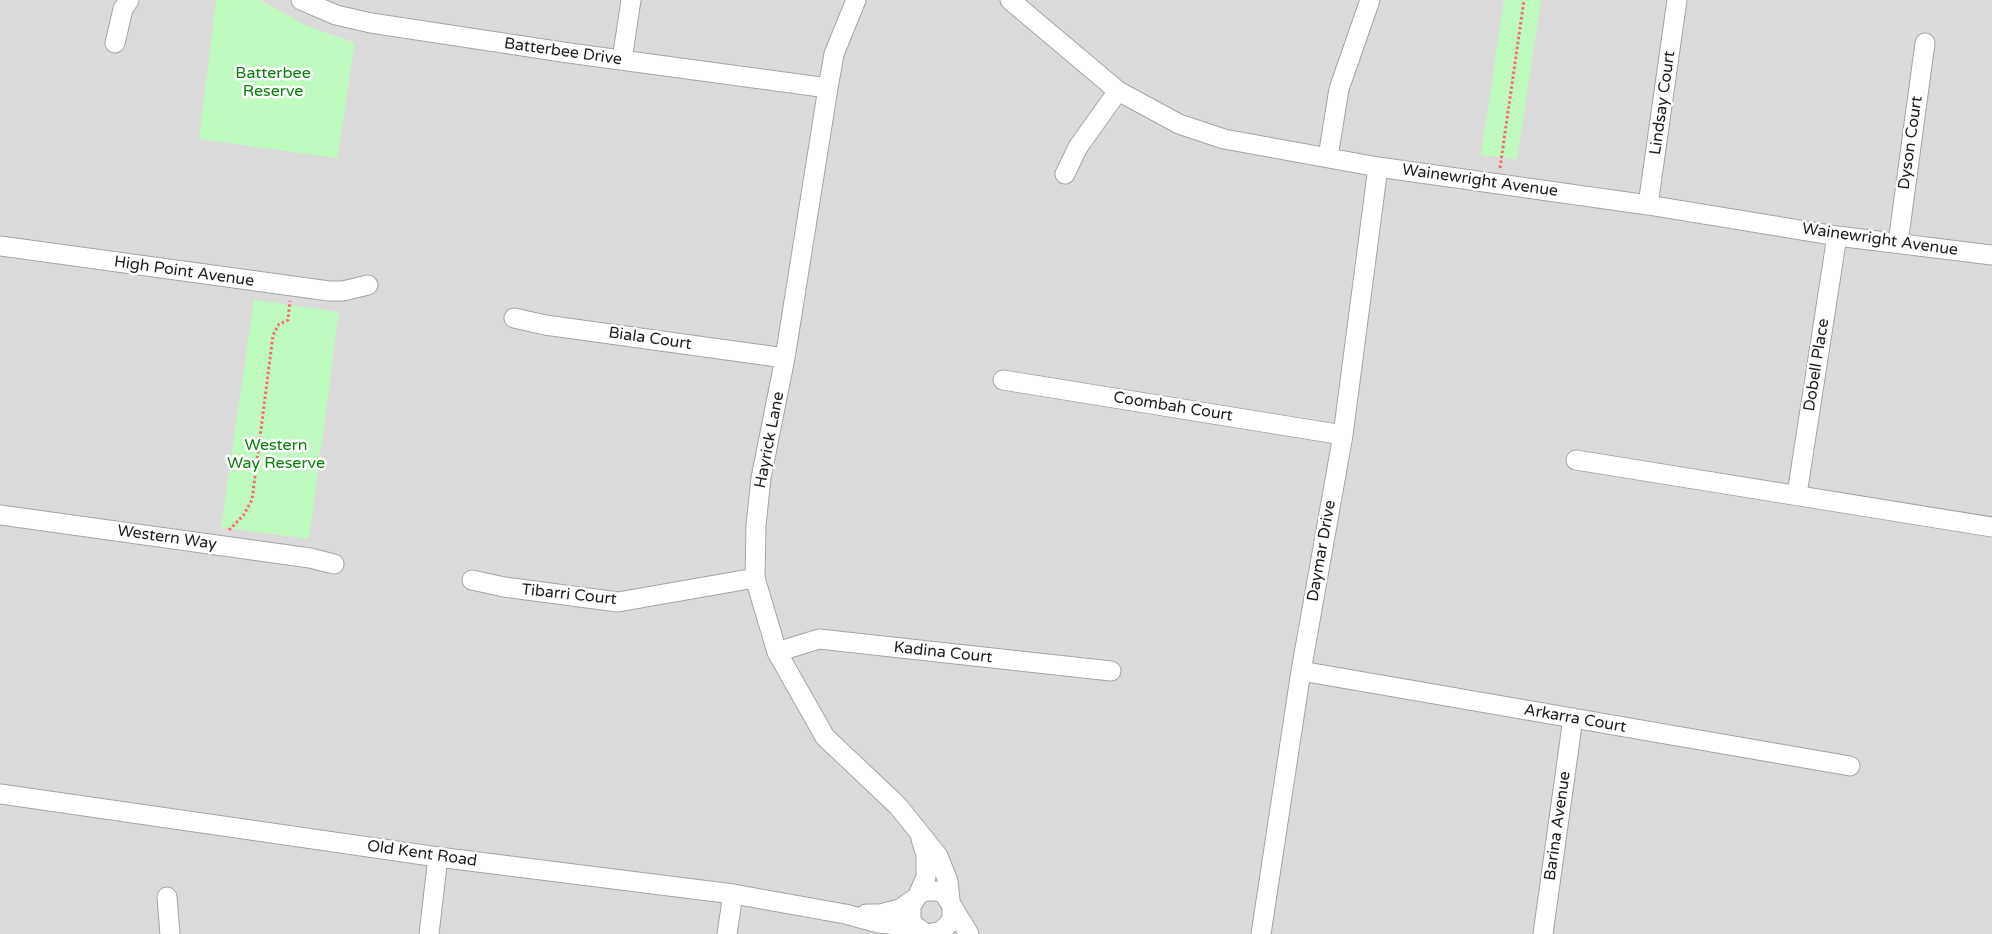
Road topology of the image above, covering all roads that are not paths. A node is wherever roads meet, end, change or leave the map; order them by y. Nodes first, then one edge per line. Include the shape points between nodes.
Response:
1 (130, 0) edge
2 (301, 0) edge
3 (631, 0) edge
4 (856, 0) edge
5 (1010, 0) edge
6 (1370, 0) edge
7 (1677, 0) edge
8 (115, 43) dead end
9 (1924, 43) dead end
10 (622, 60) junction
11 (828, 88) junction
12 (1118, 91) junction
13 (1328, 157) junction
14 (1378, 167) junction
15 (1065, 174) dead end
16 (1648, 205) junction
17 (1837, 236) junction
18 (1898, 243) junction
19 (0, 246) edge
20 (1992, 255) edge
21 (368, 286) dead end
22 (514, 318) dead end
23 (786, 358) junction
24 (1003, 380) dead end
25 (1343, 435) junction
26 (1576, 460) dead end
27 (1797, 494) junction
28 (0, 515) edge
29 (1992, 526) edge
30 (334, 564) dead end
31 (755, 578) junction
32 (472, 580) dead end
33 (777, 652) junction
34 (1111, 671) dead end
35 (1300, 671) junction
36 (1573, 718) junction
37 (1850, 766) dead end
38 (0, 794) edge
39 (920, 834) junction
40 (438, 857) junction
41 (733, 894) junction
42 (167, 897) dead end
43 (916, 897) junction
44 (951, 903) junction
45 (844, 914) junction
46 (921, 931) edge
47 (170, 934) edge
48 (430, 934) edge
49 (727, 934) edge
50 (969, 934) edge
51 (1261, 934) edge
52 (1543, 934) edge

1 - 8 street via 123,9
2 - 10 street, Batterbee Drive via 336,15 371,23
3 - 10 street
4 - 11 street, Hayrick Lane via 834,54
5 - 12 street, Wainewright Avenue
6 - 13 street via 1339,89
7 - 16 street, Lindsay Court
9 - 18 street, Dyson Court
10 - 11 street, Batterbee Drive
11 - 23 street, Hayrick Lane
12 - 13 street, Wainewright Avenue via 1178,124 1224,139
12 - 15 street via 1078,147
13 - 14 street, Wainewright Avenue
14 - 16 street, Wainewright Avenue
14 - 25 street, Daymar Drive
16 - 17 street, Wainewright Avenue
17 - 18 street, Wainewright Avenue
17 - 27 street, Dobell Place
18 - 20 street, Wainewright Avenue
19 - 21 street, High Point Avenue via 292,287 343,291
22 - 23 street, Biala Court
23 - 31 street, Hayrick Lane via 761,478
24 - 25 street, Coombah Court
25 - 35 street, Daymar Drive
26 - 27 street
27 - 29 street
28 - 30 street, Western Way
31 - 32 street, Tibarri Court via 618,602
31 - 33 street, Hayrick Lane
33 - 34 street, Kadina Court via 819,639
33 - 39 street, Hayrick Lane via 825,737 898,806
35 - 36 street, Arkarra Court
35 - 51 street, Daymar Drive
36 - 37 street, Arkarra Court
36 - 52 street, Barina Avenue
38 - 40 street, Old Kent Road
39 - 43 street, Hayrick Lane via 926,855 926,877
39 - 44 street, Hayrick Lane via 938,856 948,881
40 - 41 street, Old Kent Road
40 - 48 street
41 - 45 street, Old Kent Road
41 - 49 street
42 - 47 street
43 - 44 street via 924,892 939,892
43 - 45 street, Old Kent Road via 900,909 880,914
43 - 46 street via 910,913
44 - 46 street via 952,920 942,931 928,934
44 - 50 street, Hayrick Lane
45 - 46 street, Old Kent Road

